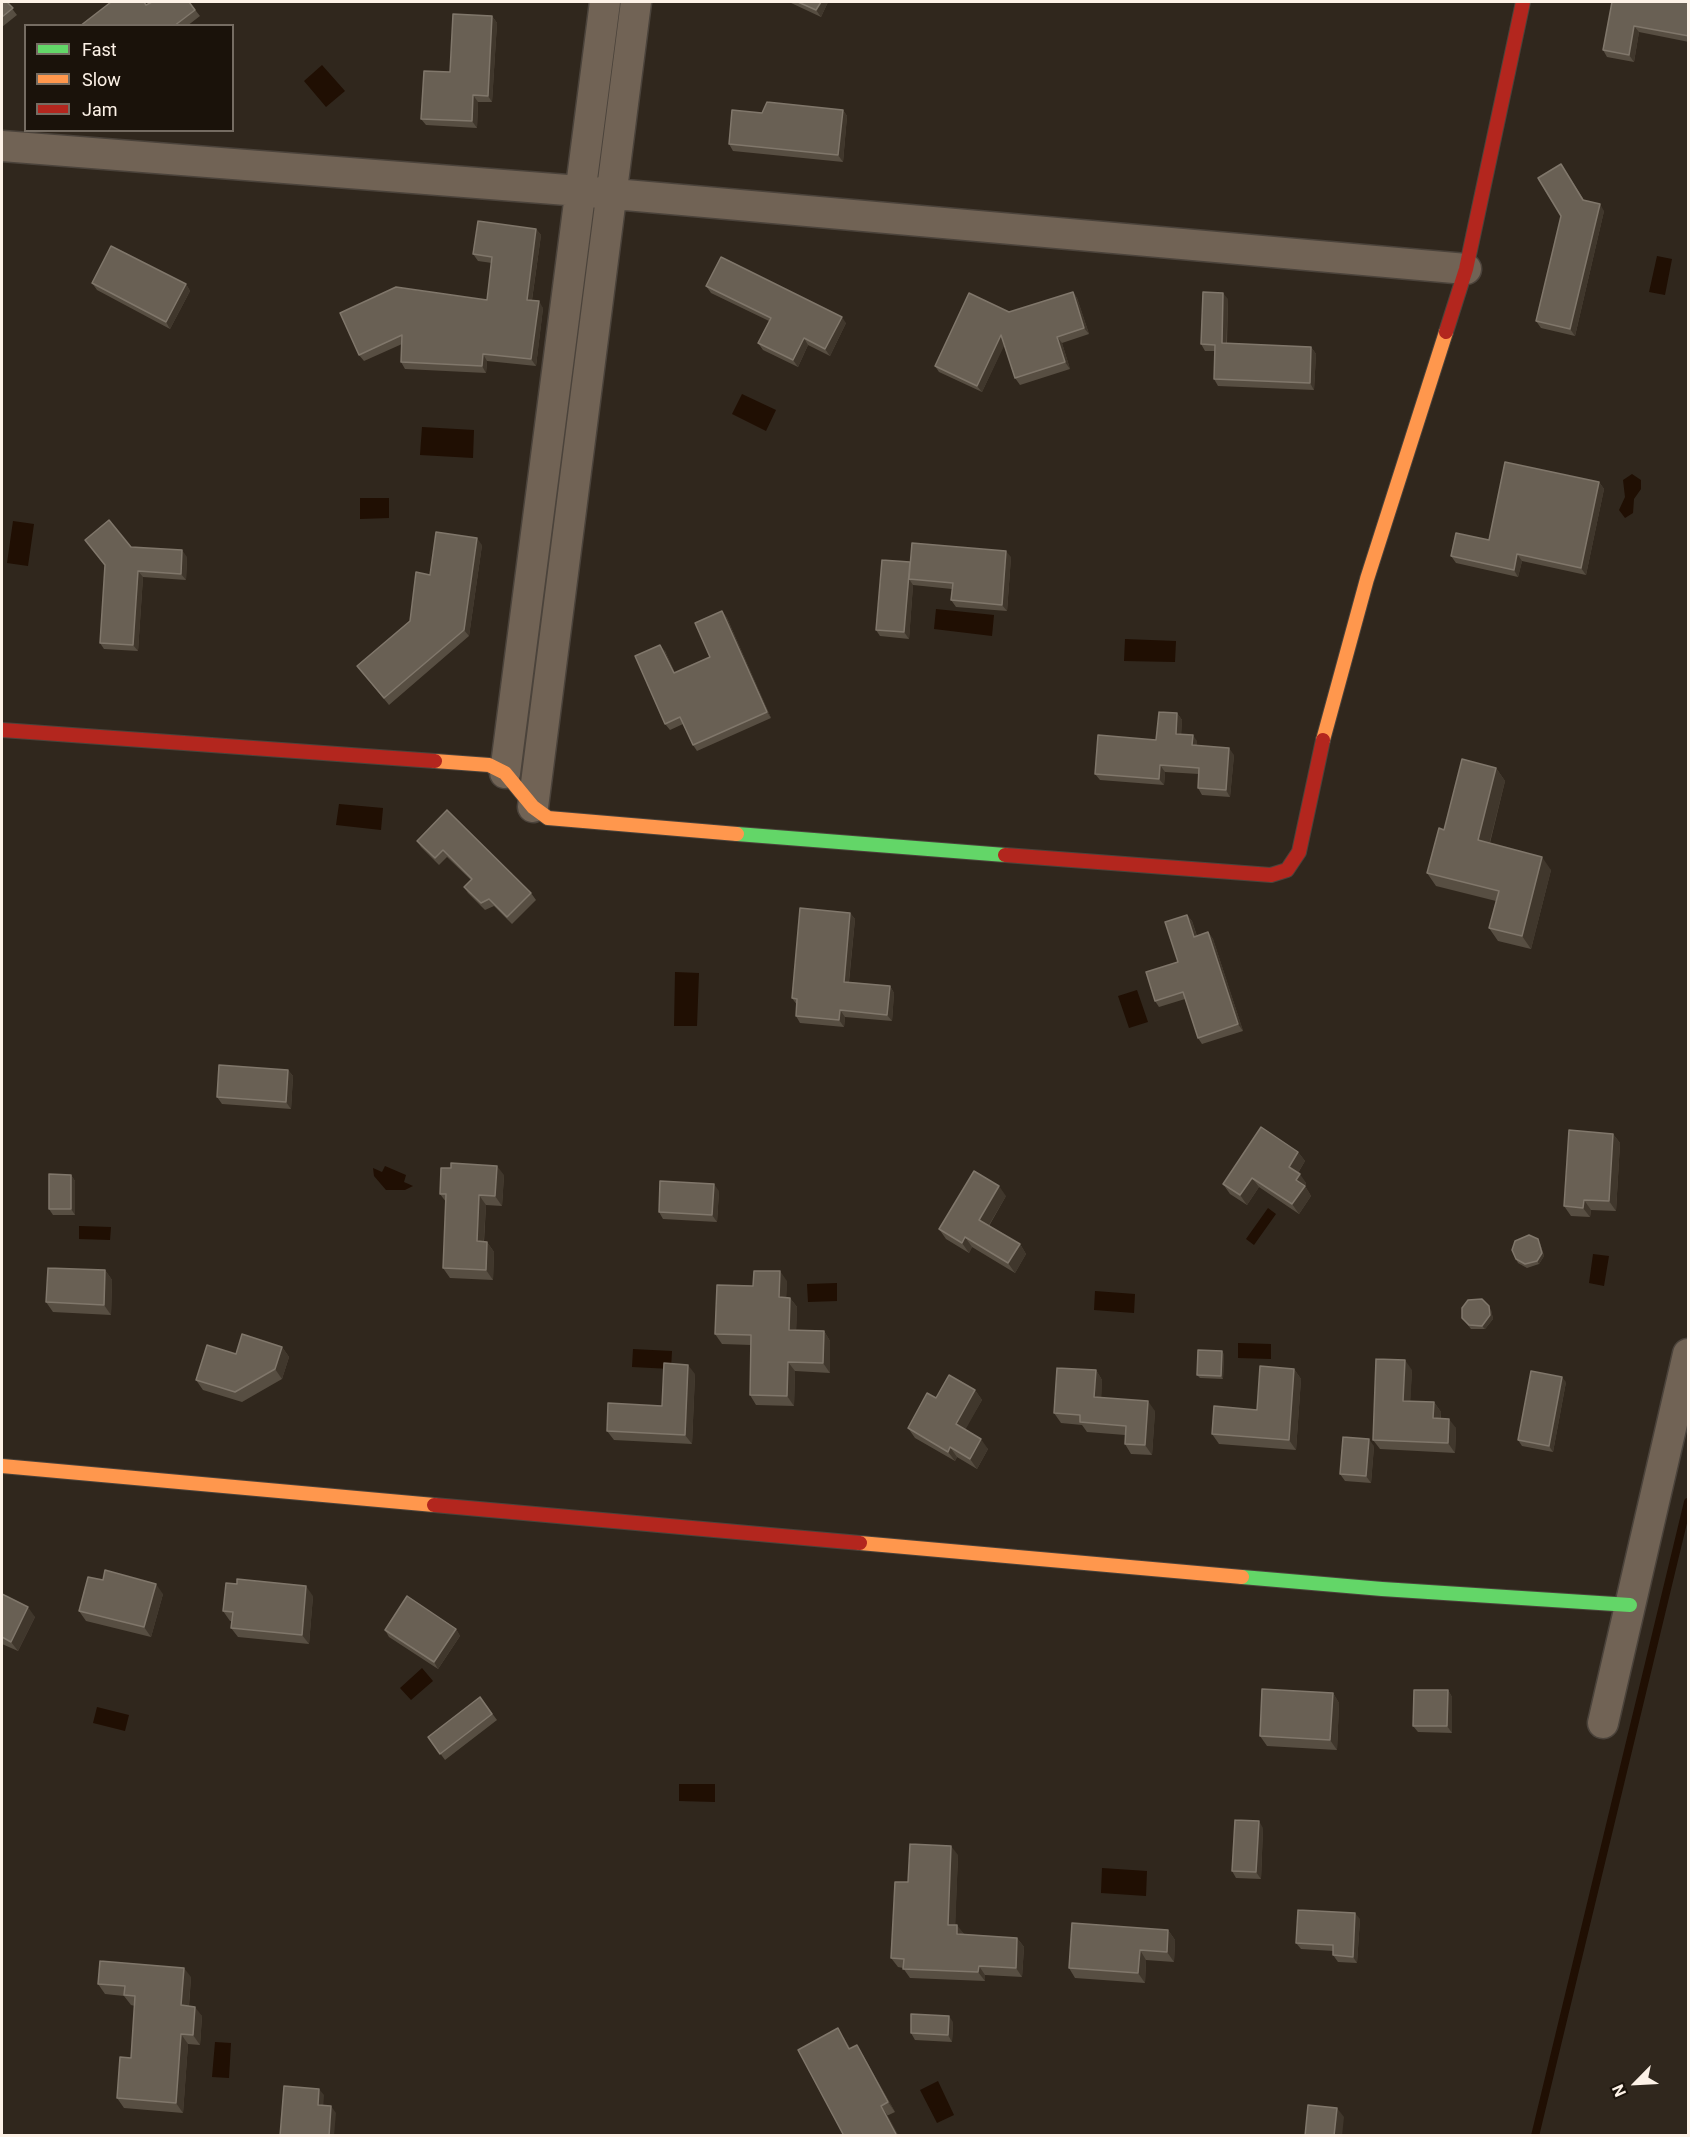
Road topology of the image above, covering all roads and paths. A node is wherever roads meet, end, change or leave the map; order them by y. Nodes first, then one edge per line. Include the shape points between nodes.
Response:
1 (605, 2) edge
2 (636, 2) edge
3 (1523, 2) edge
4 (2, 146) edge
5 (580, 190) junction
6 (610, 193) junction
7 (1466, 269) junction
8 (2, 730) edge
9 (505, 773) junction
10 (533, 807) junction
11 (1689, 1354) edge
12 (2, 1466) edge
13 (1630, 1605) junction
14 (1603, 1723) dead end

1 - 5 street
2 - 6 street
3 - 7 street
4 - 5 street
5 - 6 street
5 - 9 street
6 - 7 street
6 - 10 street
7 - 10 street via 1367,579 1327,723 1299,852 1287,870 1271,875 563,821 548,818
8 - 9 street via 489,765
9 - 10 street
11 - 13 street
12 - 13 street via 1382,1589
13 - 14 street

